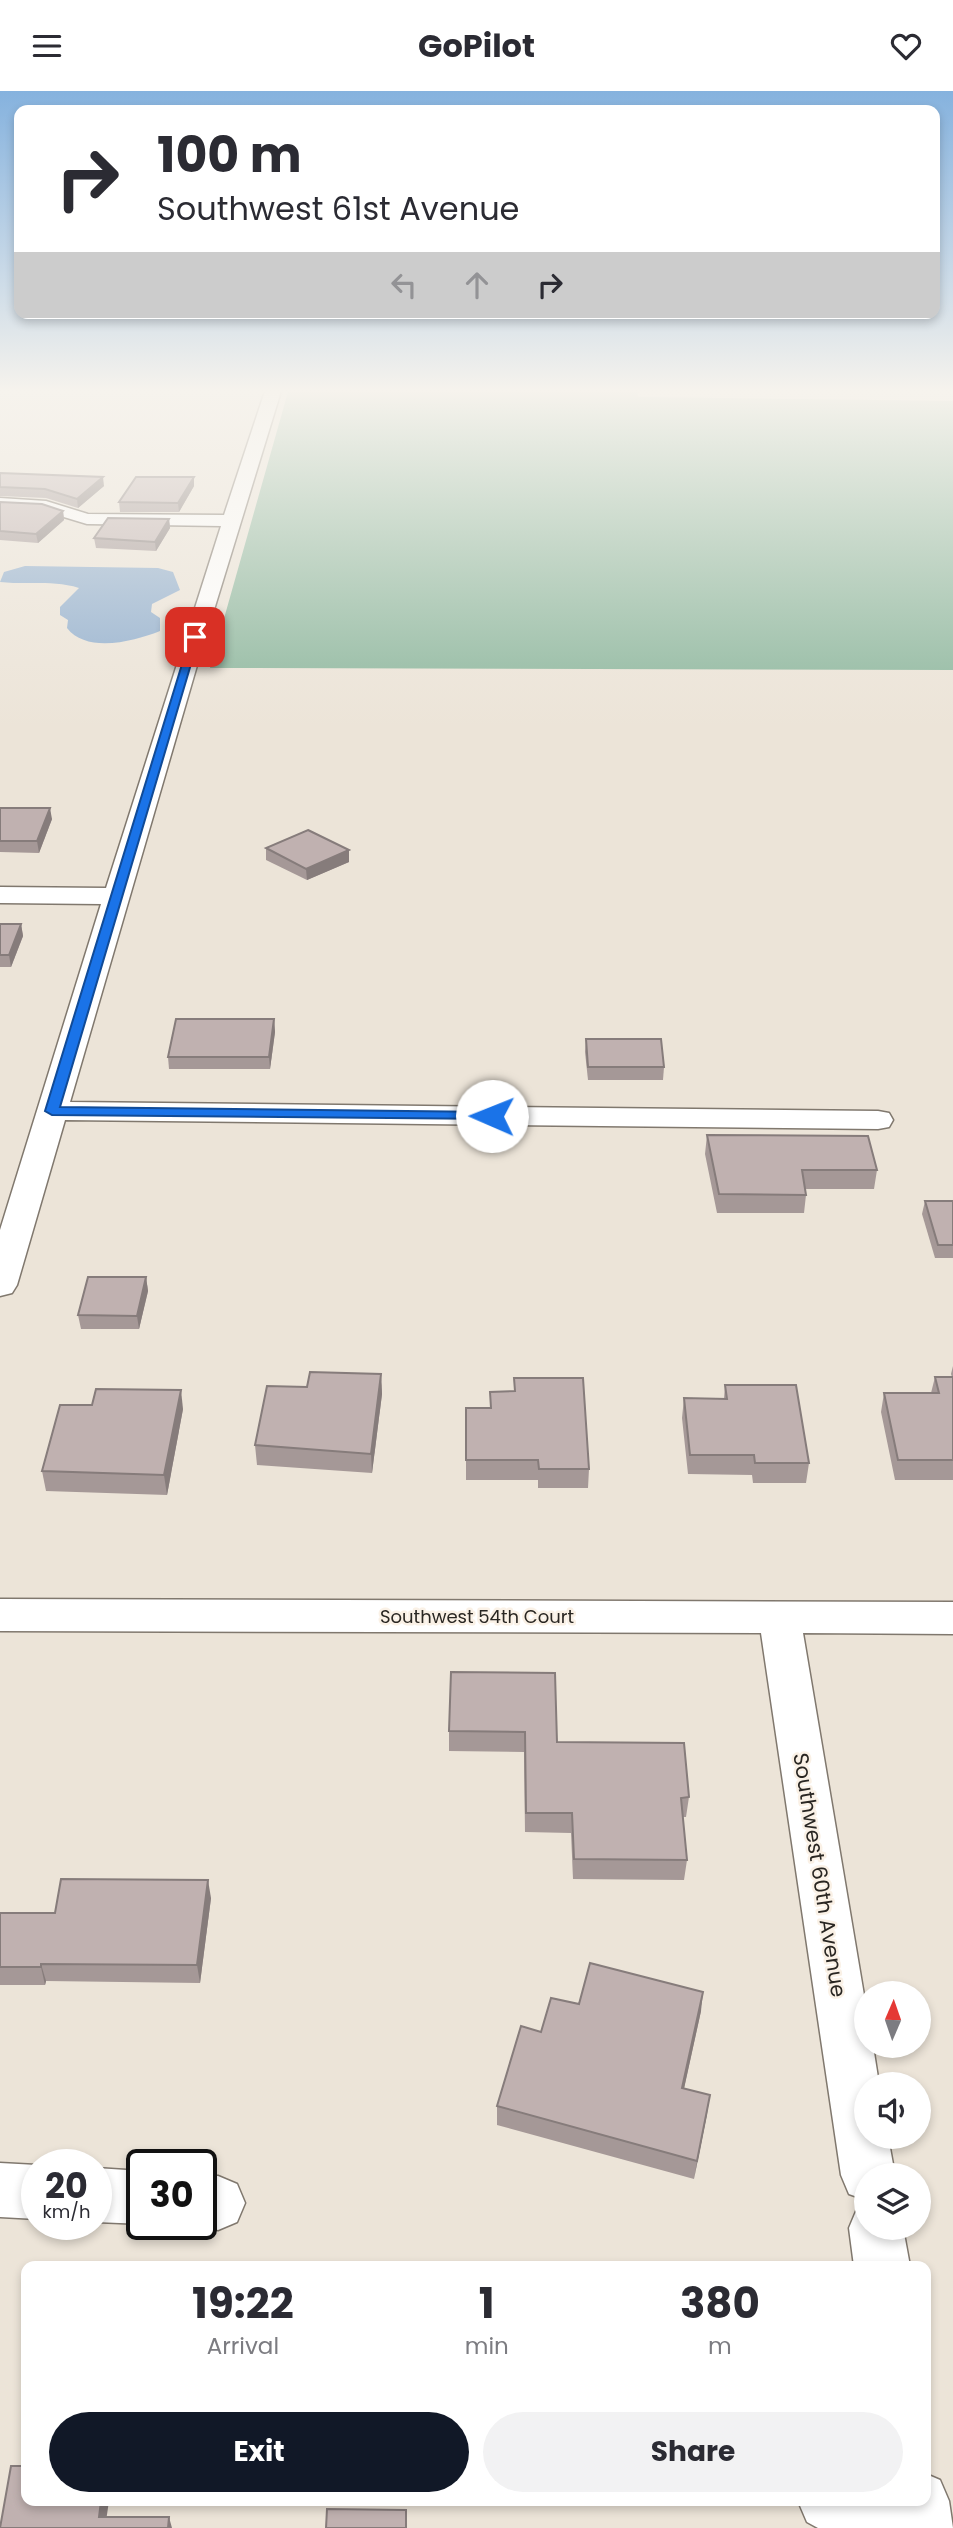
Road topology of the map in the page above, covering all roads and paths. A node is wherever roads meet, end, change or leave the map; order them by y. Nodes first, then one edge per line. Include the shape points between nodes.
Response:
1 (238, 502) edge
2 (0, 503) edge
3 (232, 521) junction
4 (0, 895) edge
5 (117, 895) junction
6 (52, 1111) junction
7 (878, 1120) dead end
8 (0, 1285) edge
9 (0, 1615) edge
10 (779, 1616) junction
11 (953, 1618) edge
12 (865, 2163) edge
13 (0, 2190) edge
14 (21, 2191) edge
15 (878, 2240) edge
16 (881, 2261) edge
17 (838, 2506) edge
18 (920, 2506) edge
19 (882, 2528) edge
20 (924, 2528) edge

1 - 3 street
2 - 3 street via 46,506 87,519
3 - 5 street
4 - 5 street
5 - 6 street
6 - 7 street
6 - 8 street
9 - 10 street, Southwest 54th Court
10 - 11 street, Southwest 54th Court
10 - 12 street, Southwest 60th Avenue
13 - 14 street
15 - 16 street
17 - 19 street
18 - 20 street

